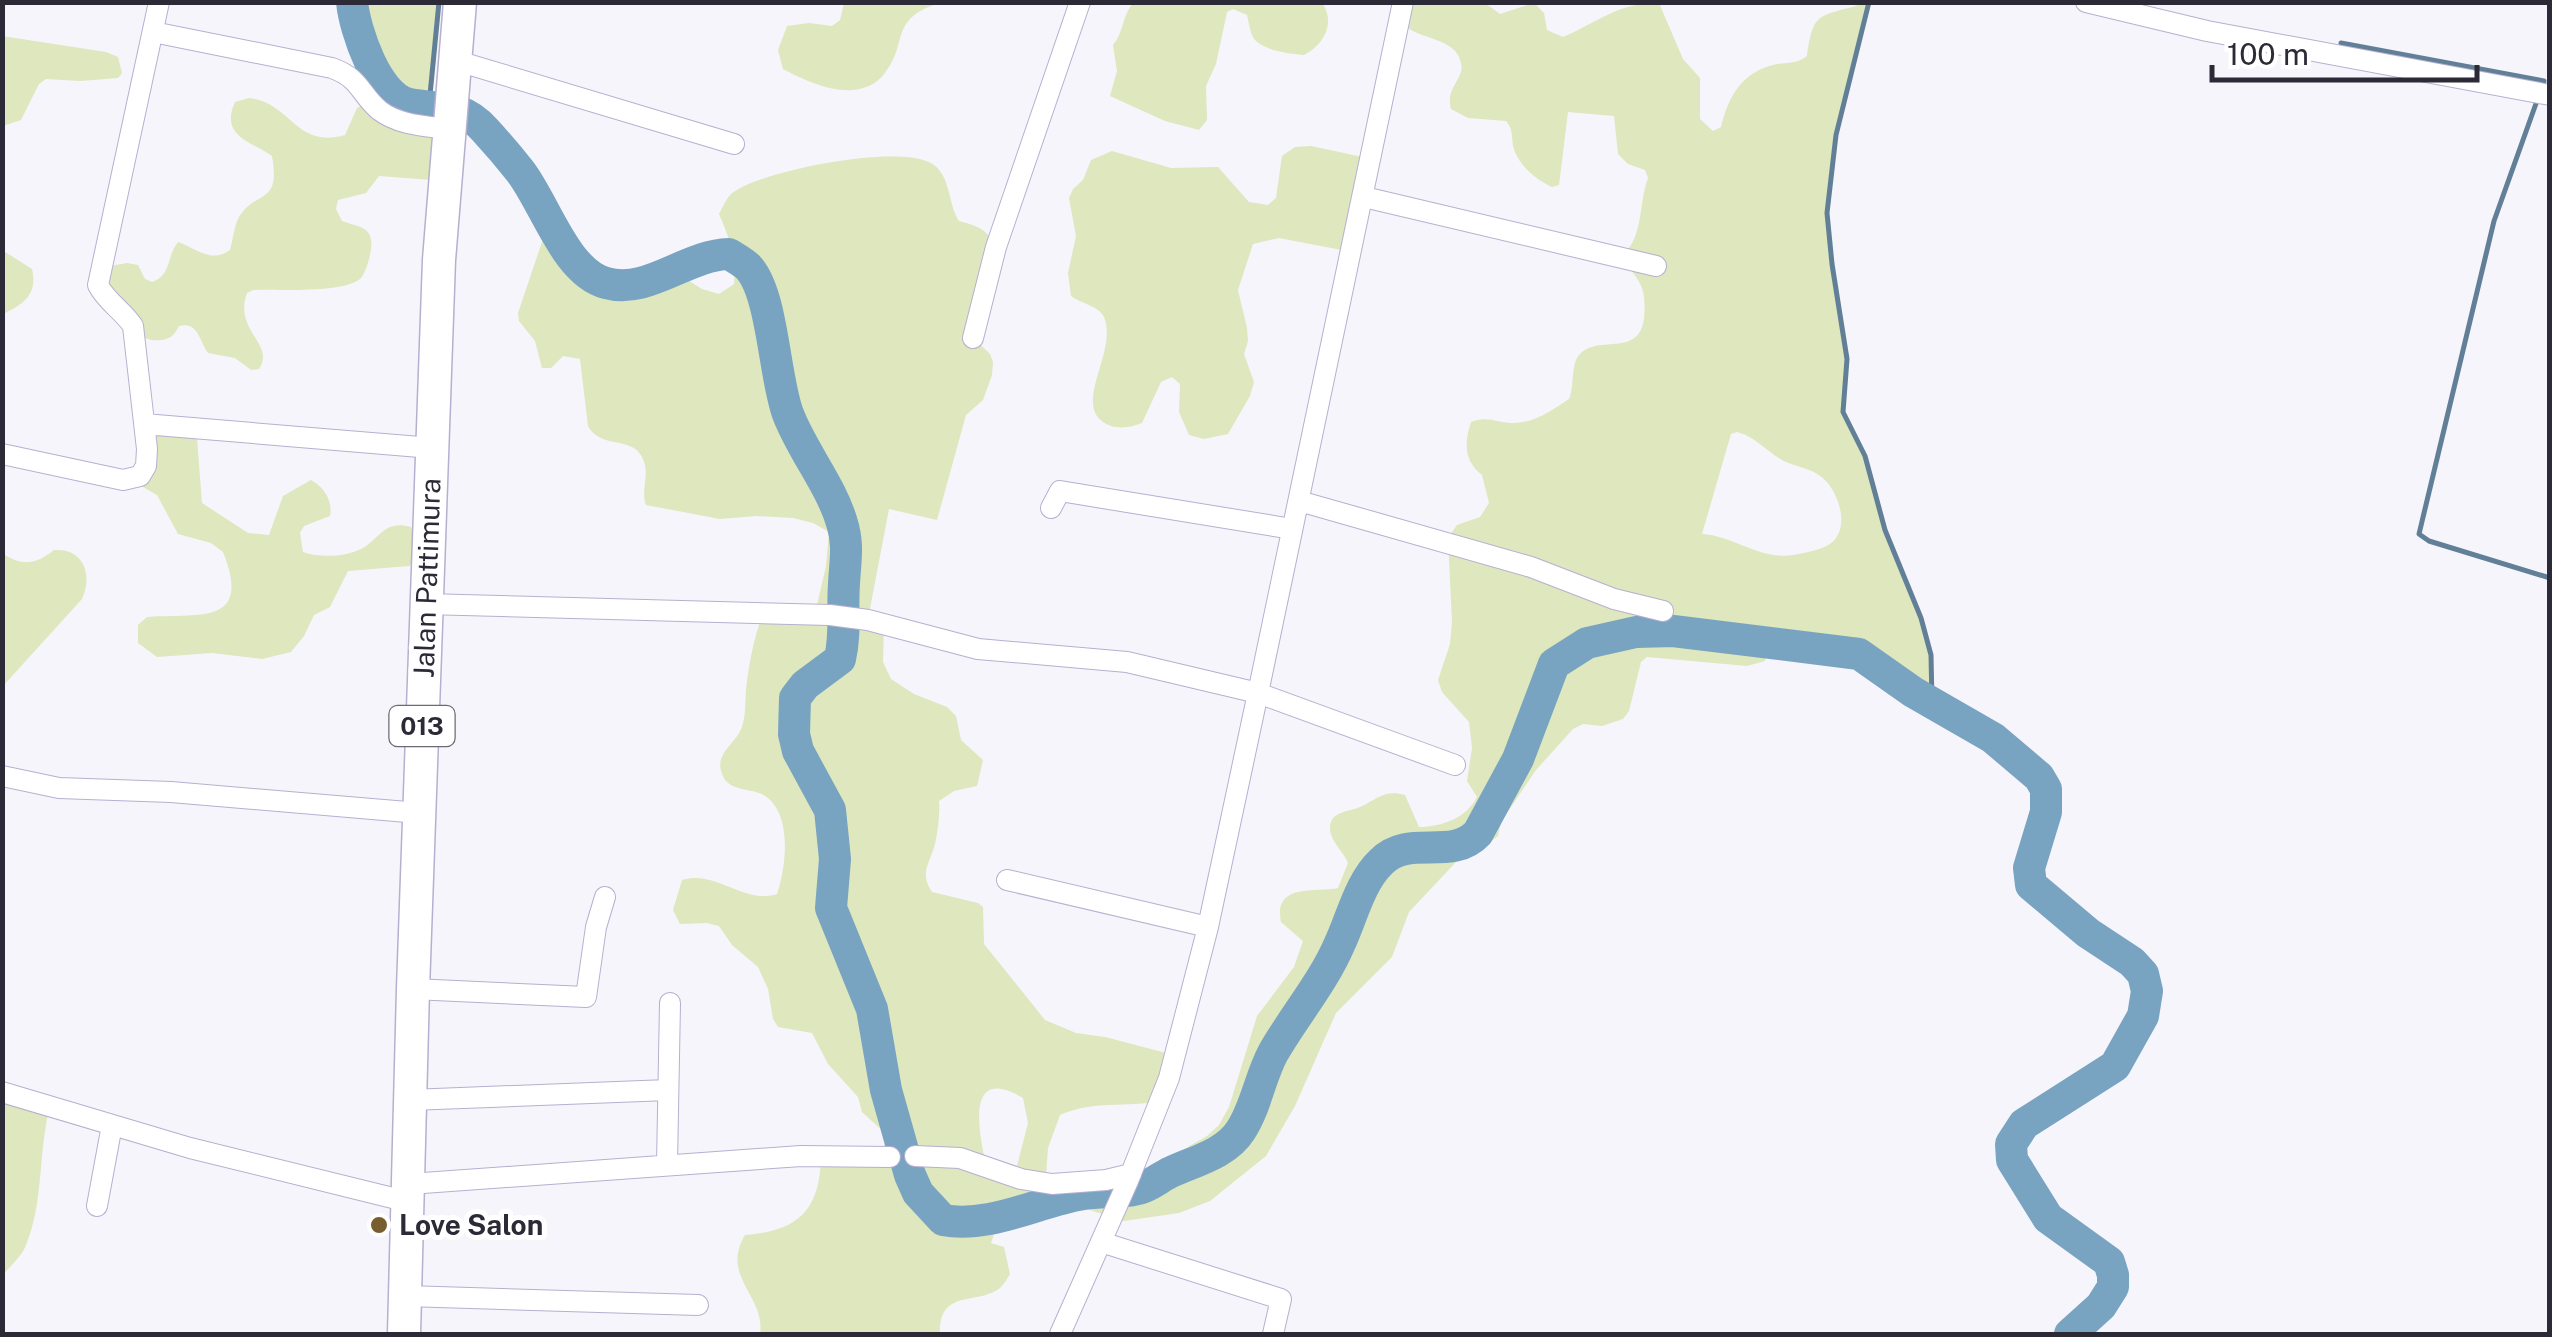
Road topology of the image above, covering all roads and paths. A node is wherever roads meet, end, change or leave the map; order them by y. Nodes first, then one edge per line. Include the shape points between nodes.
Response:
1 (160, 2) edge
2 (460, 2) edge
3 (1080, 2) edge
4 (1404, 2) edge
5 (2086, 2) edge
6 (153, 32) junction
7 (2550, 95) edge
8 (451, 100) junction
9 (734, 144) dead end
10 (1364, 198) junction
11 (1656, 266) dead end
12 (973, 338) dead end
13 (144, 424) junction
14 (432, 448) junction
15 (2, 454) edge
16 (1298, 501) junction
17 (1051, 508) dead end
18 (1292, 530) junction
19 (426, 604) junction
20 (1663, 611) dead end
21 (1258, 693) junction
22 (1455, 765) dead end
23 (2, 776) edge
24 (420, 813) junction
25 (1007, 880) dead end
26 (605, 897) dead end
27 (1208, 927) junction
28 (412, 989) junction
29 (670, 1002) dead end
30 (668, 1090) junction
31 (2, 1092) edge
32 (410, 1100) junction
33 (112, 1124) junction
34 (915, 1156) dead end
35 (890, 1157) dead end
36 (667, 1165) junction
37 (1130, 1178) junction
38 (409, 1193) junction
39 (97, 1206) dead end
40 (1101, 1242) junction
41 (406, 1296) junction
42 (698, 1305) dead end
43 (404, 1334) edge
44 (1060, 1334) edge
45 (1273, 1334) edge

1 - 6 street
2 - 8 main road, Jalan Pattimura / 013
3 - 12 street via 996,248
4 - 10 street
5 - 7 street
6 - 8 street via 332,68 358,81 376,108 393,119
6 - 13 street via 98,284 133,326
8 - 9 street
8 - 14 main road, Jalan Pattimura / 013
10 - 11 street
10 - 16 street
13 - 14 street
13 - 15 street via 146,466 140,476 124,480
14 - 19 main road, Jalan Pattimura / 013
16 - 18 street
16 - 20 street
17 - 18 street via 1060,490
18 - 21 street
19 - 21 street via 830,615 978,649 1126,662
19 - 24 main road, Jalan Pattimura / 013
21 - 22 street
21 - 27 street
23 - 24 street via 59,788
24 - 28 main road, Jalan Pattimura / 013
25 - 27 street
26 - 28 street via 586,997
27 - 37 street via 1170,1078
28 - 32 main road, Jalan Pattimura / 013
29 - 30 street
30 - 32 street
30 - 36 street
31 - 33 street
32 - 38 main road, Jalan Pattimura / 013
33 - 38 street via 190,1148
33 - 39 street
34 - 37 street via 960,1158 1052,1184
35 - 36 street
36 - 38 street
37 - 40 street
38 - 41 main road, Jalan Pattimura / 013
40 - 44 street
40 - 45 street via 1282,1299
41 - 42 street
41 - 43 main road, Jalan Pattimura / 013

